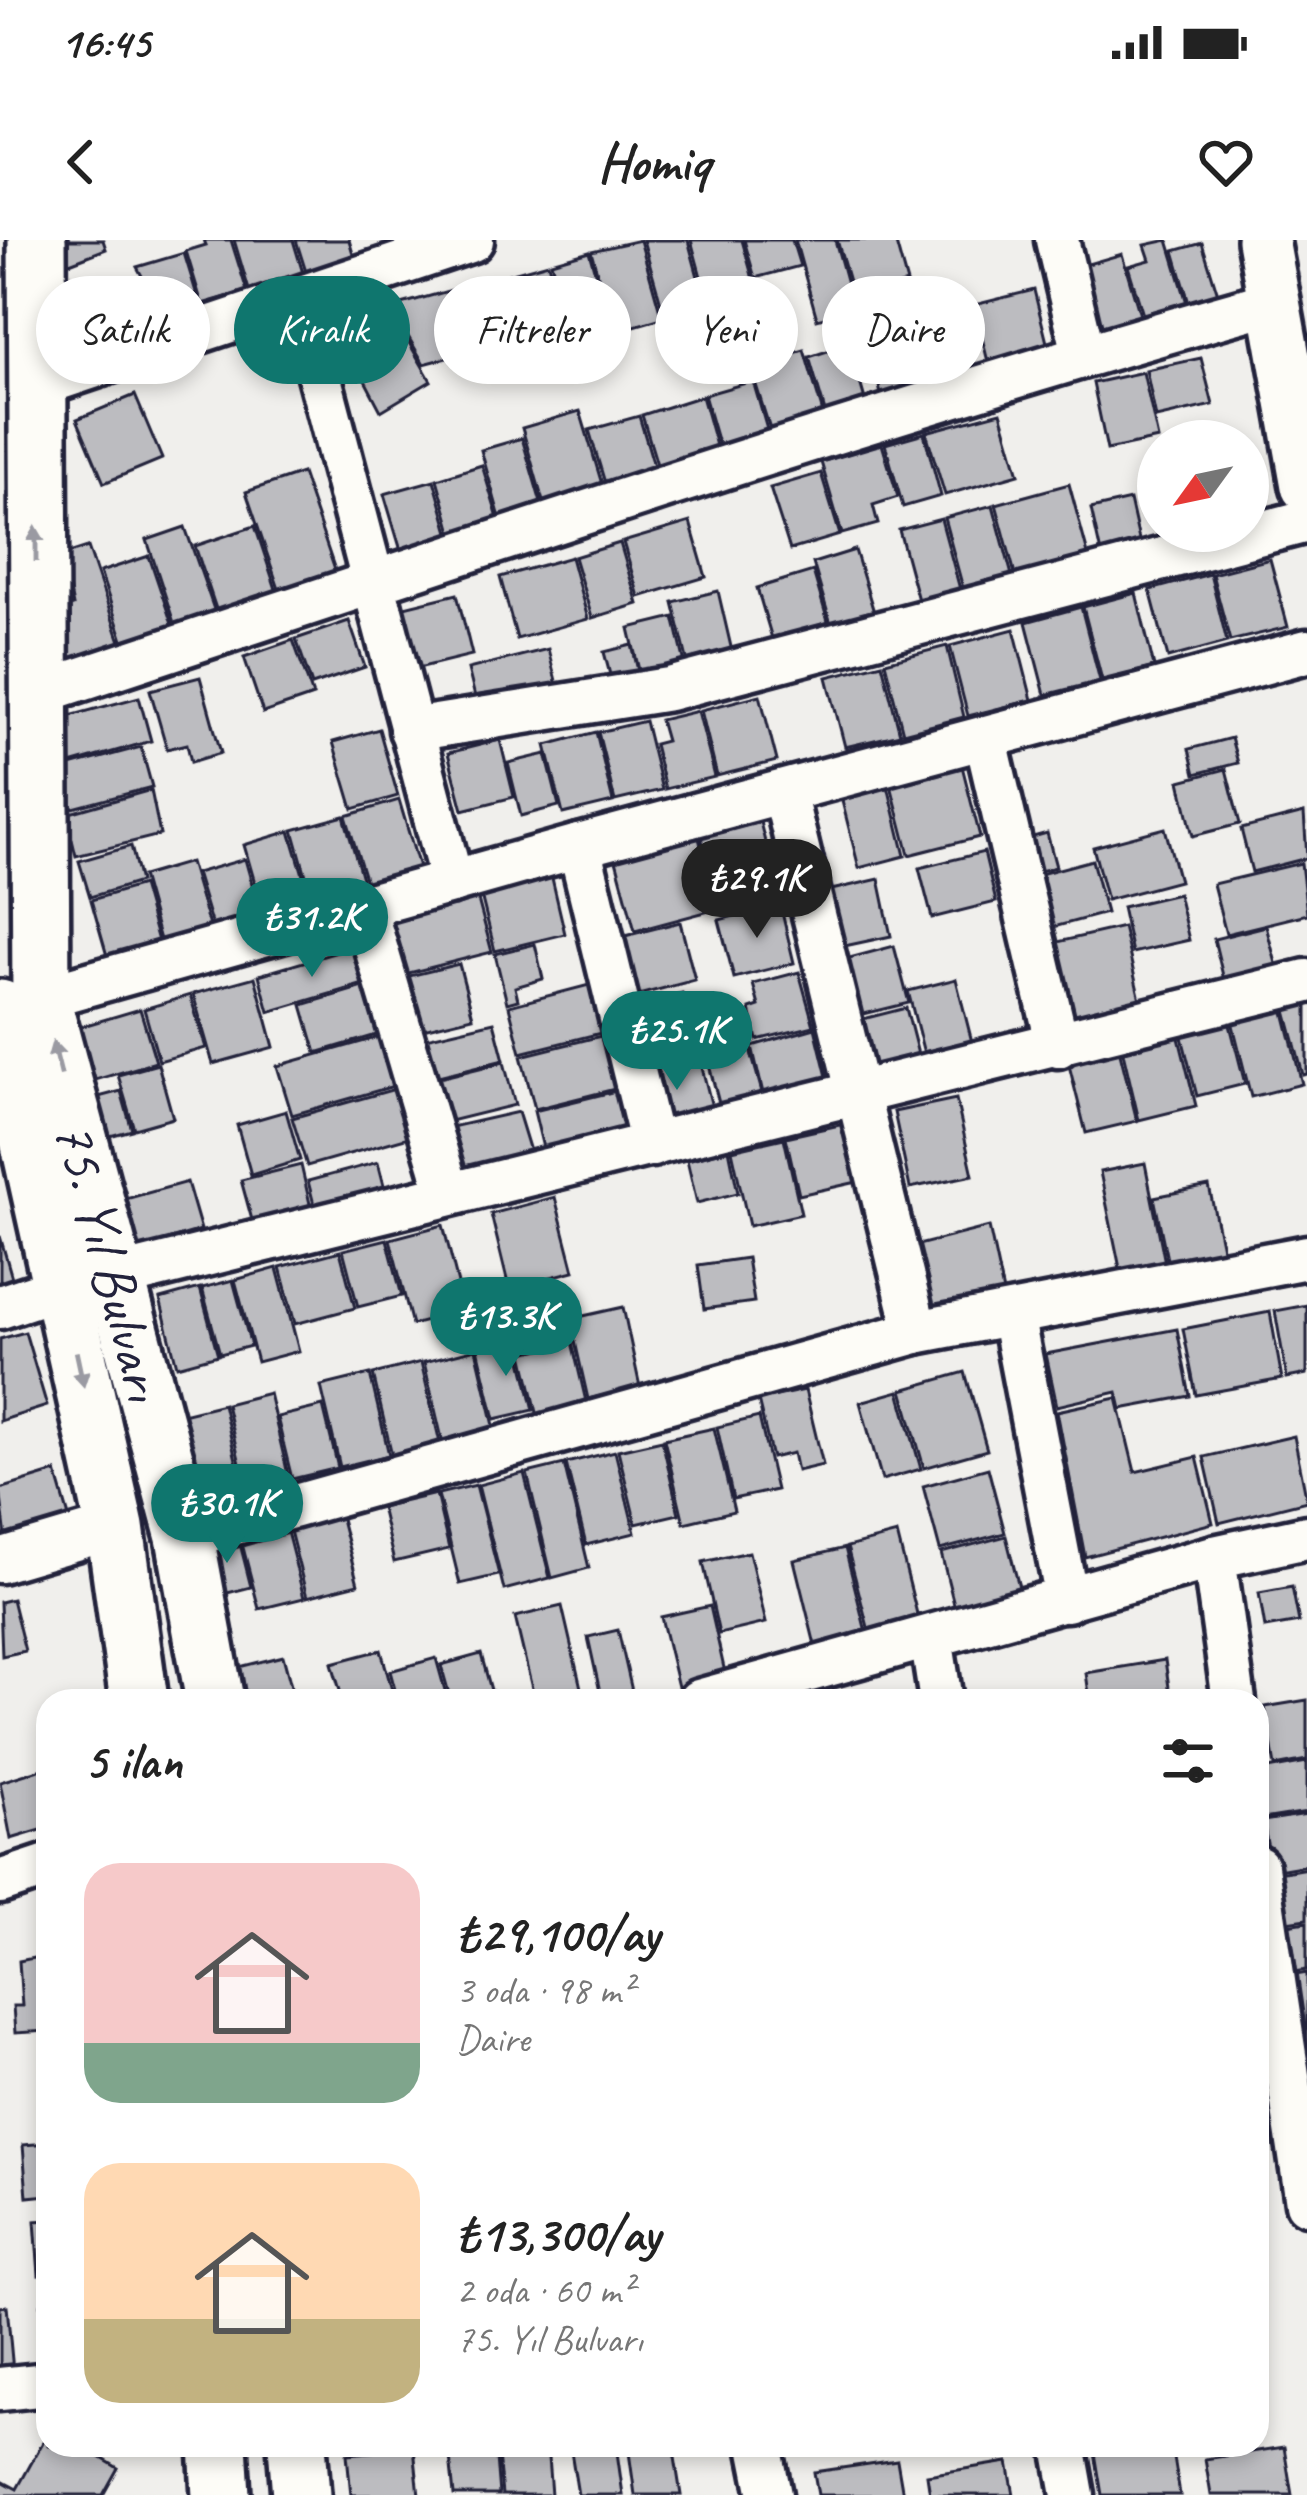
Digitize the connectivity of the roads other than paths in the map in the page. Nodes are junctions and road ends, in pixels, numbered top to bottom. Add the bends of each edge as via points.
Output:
1 (37, 240) edge
2 (472, 240) edge
3 (1057, 240) edge
4 (1264, 240) edge
5 (366, 276) edge
6 (1272, 302) junction
7 (234, 321) edge
8 (1084, 354) junction
9 (322, 384) edge
10 (36, 386) junction
11 (1307, 486) edge
12 (1307, 520) edge
13 (377, 582) junction
14 (1307, 651) edge
15 (36, 694) junction
16 (411, 730) junction
17 (986, 740) junction
18 (784, 792) junction
19 (0, 822) edge
20 (579, 846) junction
21 (452, 882) junction
22 (364, 907) junction
23 (1307, 980) edge
24 (10, 1006) edge
25 (1058, 1046) junction
26 (859, 1096) junction
27 (652, 1144) junction
28 (448, 1192) junction
29 (1307, 1257) edge
30 (88, 1282) junction
31 (0, 1307) edge
32 (1012, 1314) junction
33 (916, 1332) junction
34 (115, 1528) junction
35 (184, 1537) junction
36 (1307, 1537) edge
37 (1214, 1557) junction
38 (0, 1561) edge
39 (1067, 1600) junction
40 (931, 1637) junction
41 (137, 1689) edge
42 (213, 1689) edge
43 (743, 1689) edge
44 (939, 1689) edge
45 (1232, 1689) edge
46 (36, 1870) edge
47 (0, 1882) edge
48 (1269, 1962) edge
49 (1283, 2072) edge
50 (1307, 2203) edge
51 (36, 2385) edge
52 (0, 2389) edge
53 (219, 2457) edge
54 (298, 2457) edge
55 (762, 2457) edge
56 (1066, 2457) edge
57 (221, 2495) edge
58 (301, 2495) edge
59 (770, 2495) edge
60 (1073, 2495) edge

1 - 10 main road, 75. Yıl Bulvarı
2 - 5 street
3 - 8 street
4 - 6 street
6 - 8 street
6 - 11 street
7 - 10 street
8 - 13 street
9 - 13 street
15 -> 10 main road, 75. Yıl Bulvarı
12 - 16 street via 669,689
13 - 15 street
13 - 16 street
14 - 17 street
15 - 24 main road, 75. Yıl Bulvarı
16 - 21 street
17 - 18 street
17 - 25 street
18 - 20 street
18 - 26 street
19 - 24 main road, 75. Yıl Bulvarı
20 - 21 street
20 - 27 street
21 - 22 street
22 - 24 street
22 - 28 street
23 - 25 street
24 - 30 main road, 75. Yıl Bulvarı
25 - 26 street
26 - 27 street
26 - 33 street
27 - 28 street
28 - 30 street
29 - 32 street
30 - 31 street
30 -> 34 main road, 75. Yıl Bulvarı
30 - 35 main road, 75. Yıl Bulvarı
32 - 33 street
32 - 39 street
33 - 35 street
34 - 38 street
34 - 41 main road, 75. Yıl Bulvarı
35 - 42 main road, 75. Yıl Bulvarı
36 - 37 street
37 - 39 street
37 - 45 street
39 - 40 street
40 - 43 street
40 - 44 street
46 - 47 street
48 - 49 street
49 - 50 street
51 - 52 street
53 - 57 main road
54 - 58 main road
55 - 59 street
56 - 60 street

